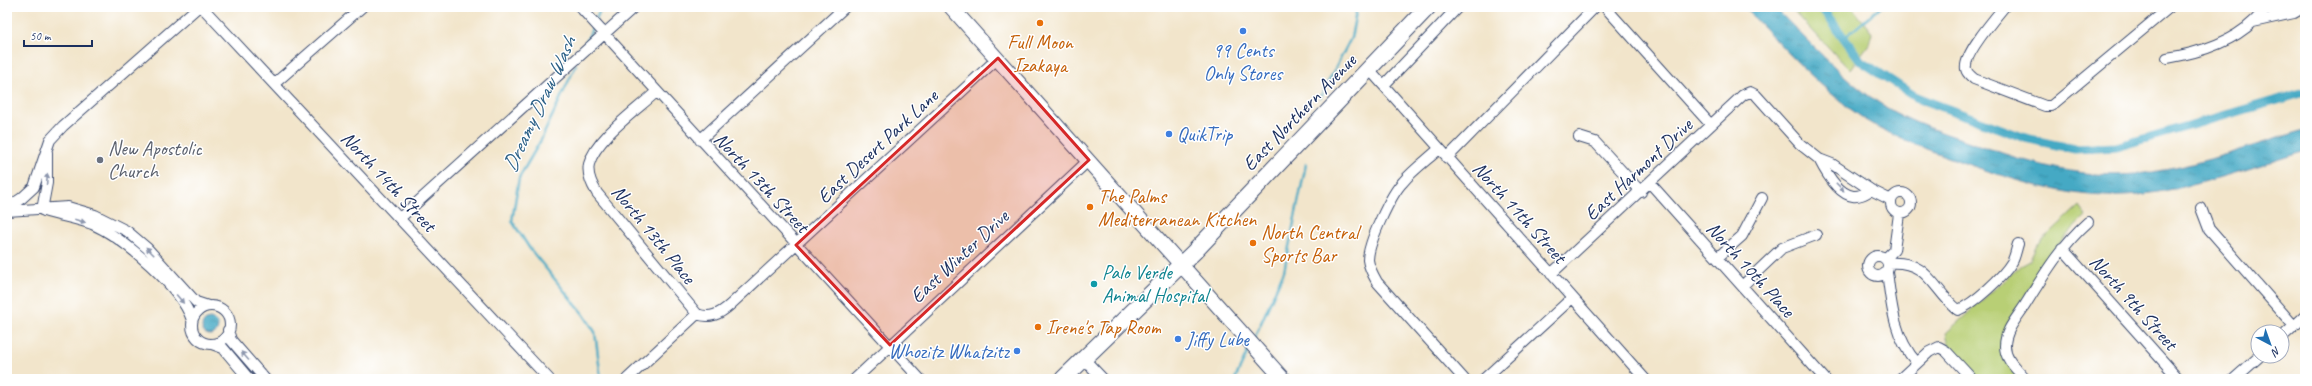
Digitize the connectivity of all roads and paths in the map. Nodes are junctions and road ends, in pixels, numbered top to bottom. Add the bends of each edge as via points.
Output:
1 (198, 7) edge
2 (202, 7) edge
3 (362, 7) edge
4 (580, 7) edge
5 (634, 7) edge
6 (845, 7) edge
7 (951, 7) edge
8 (1428, 7) edge
9 (1458, 7) edge
10 (1595, 7) edge
11 (1605, 7) edge
12 (2004, 7) edge
13 (2170, 7) edge
14 (2266, 7) edge
15 (2304, 7) edge
16 (2254, 22) junction
17 (604, 34) junction
18 (998, 58) junction
19 (2167, 58) dead end
20 (1369, 70) junction
21 (274, 84) junction
22 (1384, 85) junction
23 (656, 92) junction
24 (1711, 125) junction
25 (1579, 137) dead end
26 (700, 140) junction
27 (46, 148) junction
28 (1439, 149) junction
29 (1447, 158) junction
30 (1819, 159) junction
31 (1089, 160) junction
32 (1650, 183) junction
33 (1871, 190) junction
34 (1640, 192) junction
35 (1762, 198) dead end
36 (1891, 200) junction
37 (7, 208) edge
38 (2201, 208) dead end
39 (42, 210) junction
40 (7, 212) edge
41 (1899, 214) junction
42 (400, 218) junction
43 (2088, 222) dead end
44 (1816, 236) dead end
45 (2018, 244) dead end
46 (796, 245) junction
47 (2062, 248) junction
48 (1717, 258) junction
49 (1182, 264) junction
50 (1887, 264) junction
51 (1551, 274) junction
52 (1742, 286) junction
53 (1572, 298) junction
54 (208, 306) junction
55 (701, 316) junction
56 (2305, 316) edge
57 (192, 320) junction
58 (2294, 326) junction
59 (228, 330) junction
60 (2290, 330) edge
61 (212, 344) junction
62 (890, 346) junction
63 (1084, 359) junction
64 (1918, 363) junction
65 (2251, 364) edge
66 (250, 379) edge
67 (265, 379) edge
68 (549, 379) edge
69 (627, 379) edge
70 (855, 379) edge
71 (920, 379) edge
72 (1063, 379) edge
73 (1102, 379) edge
74 (1283, 379) edge
75 (1464, 379) edge
76 (1484, 379) edge
77 (1645, 379) edge
78 (1825, 379) edge
79 (1900, 379) edge
80 (1972, 379) edge
81 (2025, 379) edge
82 (2178, 379) edge
83 (2234, 379) edge

1 - 27 street via 63,126
2 - 21 street, North 14th Street
3 - 21 street
4 - 17 street, North 13th Street
5 - 17 street
6 - 26 street
7 - 18 street
8 - 20 main road, East Northern Avenue
9 - 22 street
10 - 29 street
11 - 24 street
12 - 13 street via 1980,39 1969,57 1966,69 1974,79 2037,105 2051,106
14 - 16 street
15 - 16 street via 2294,13
16 - 19 street via 2220,44 2184,56
17 - 23 street, North 13th Street
17 - 42 street
18 - 31 street
18 - 46 street, East Desert Park Lane
20 - 22 street, North 11th Street
20 - 49 main road, East Northern Avenue
21 - 42 street, North 14th Street
22 - 28 street, North 11th Street
23 - 26 street, North 13th Street
23 - 55 street, North 13th Place via 598,146 589,164 590,176 597,193
24 - 30 street, East Harmont Drive via 1743,95 1750,92 1756,95 1800,144
24 - 32 street, East Harmont Drive
25 - 34 street via 1595,142
26 - 46 street, North 13th Street
27 - 37 street via 34,187
39 -> 27 street via 47,183
28 - 29 street, North 11th Street
28 - 75 street via 1402,182 1394,194 1371,243 1368,259 1377,282
29 - 51 street, North 11th Street
30 - 33 street via 1832,164
30 -> 33 street via 1824,170 1846,193 1858,196
31 - 49 street
31 - 62 street, East Winter Drive
32 - 34 street, East Harmont Drive
32 - 48 street, North 10th Place
33 - 36 street
34 - 51 street, East Harmont Drive
35 - 48 street via 1742,236
36 - 41 street via 1892,209
36 - 41 street via 1901,193 1911,200 1908,211
38 - 58 street via 2209,229
39 - 40 street
54 -> 39 street via 196,302 147,248 127,231 95,215 68,207
39 -> 57 street via 92,224 121,240 164,279 189,309
41 - 50 street via 1894,250
42 - 68 street, North 14th Street
43 - 47 street
44 - 52 street via 1782,248
45 - 50 street via 2013,261 2005,272 1966,307 1958,310 1918,267 1905,263
46 - 55 street, East Desert Park Lane via 723,312
46 - 62 street, North 13th Street
47 - 81 street via 2042,275 2007,335 2005,347 2009,360
47 - 82 street, North 9th Street
48 - 52 street, North 10th Place
49 - 63 main road, East Northern Avenue
49 - 74 street
50 - 64 street via 1899,334 1908,353
51 - 53 street, North 11th Street
52 - 78 street, North 10th Place
53 - 76 street
53 - 77 street, North 11th Street
54 - 57 street via 198,311
54 - 59 street via 218,308 226,315
55 - 69 street, East Desert Park Lane
56 - 58 street
57 - 61 street via 192,328 197,338
58 - 60 street
59 - 61 street via 222,340
67 -> 59 street via 231,340
61 - 66 street via 223,348
62 - 70 street, East Winter Drive
62 - 71 street, North 13th Street
63 - 72 main road, East Northern Avenue
63 - 73 street
64 - 79 street
64 - 80 street via 1929,352 1938,348 1946,351
65 - 83 street

